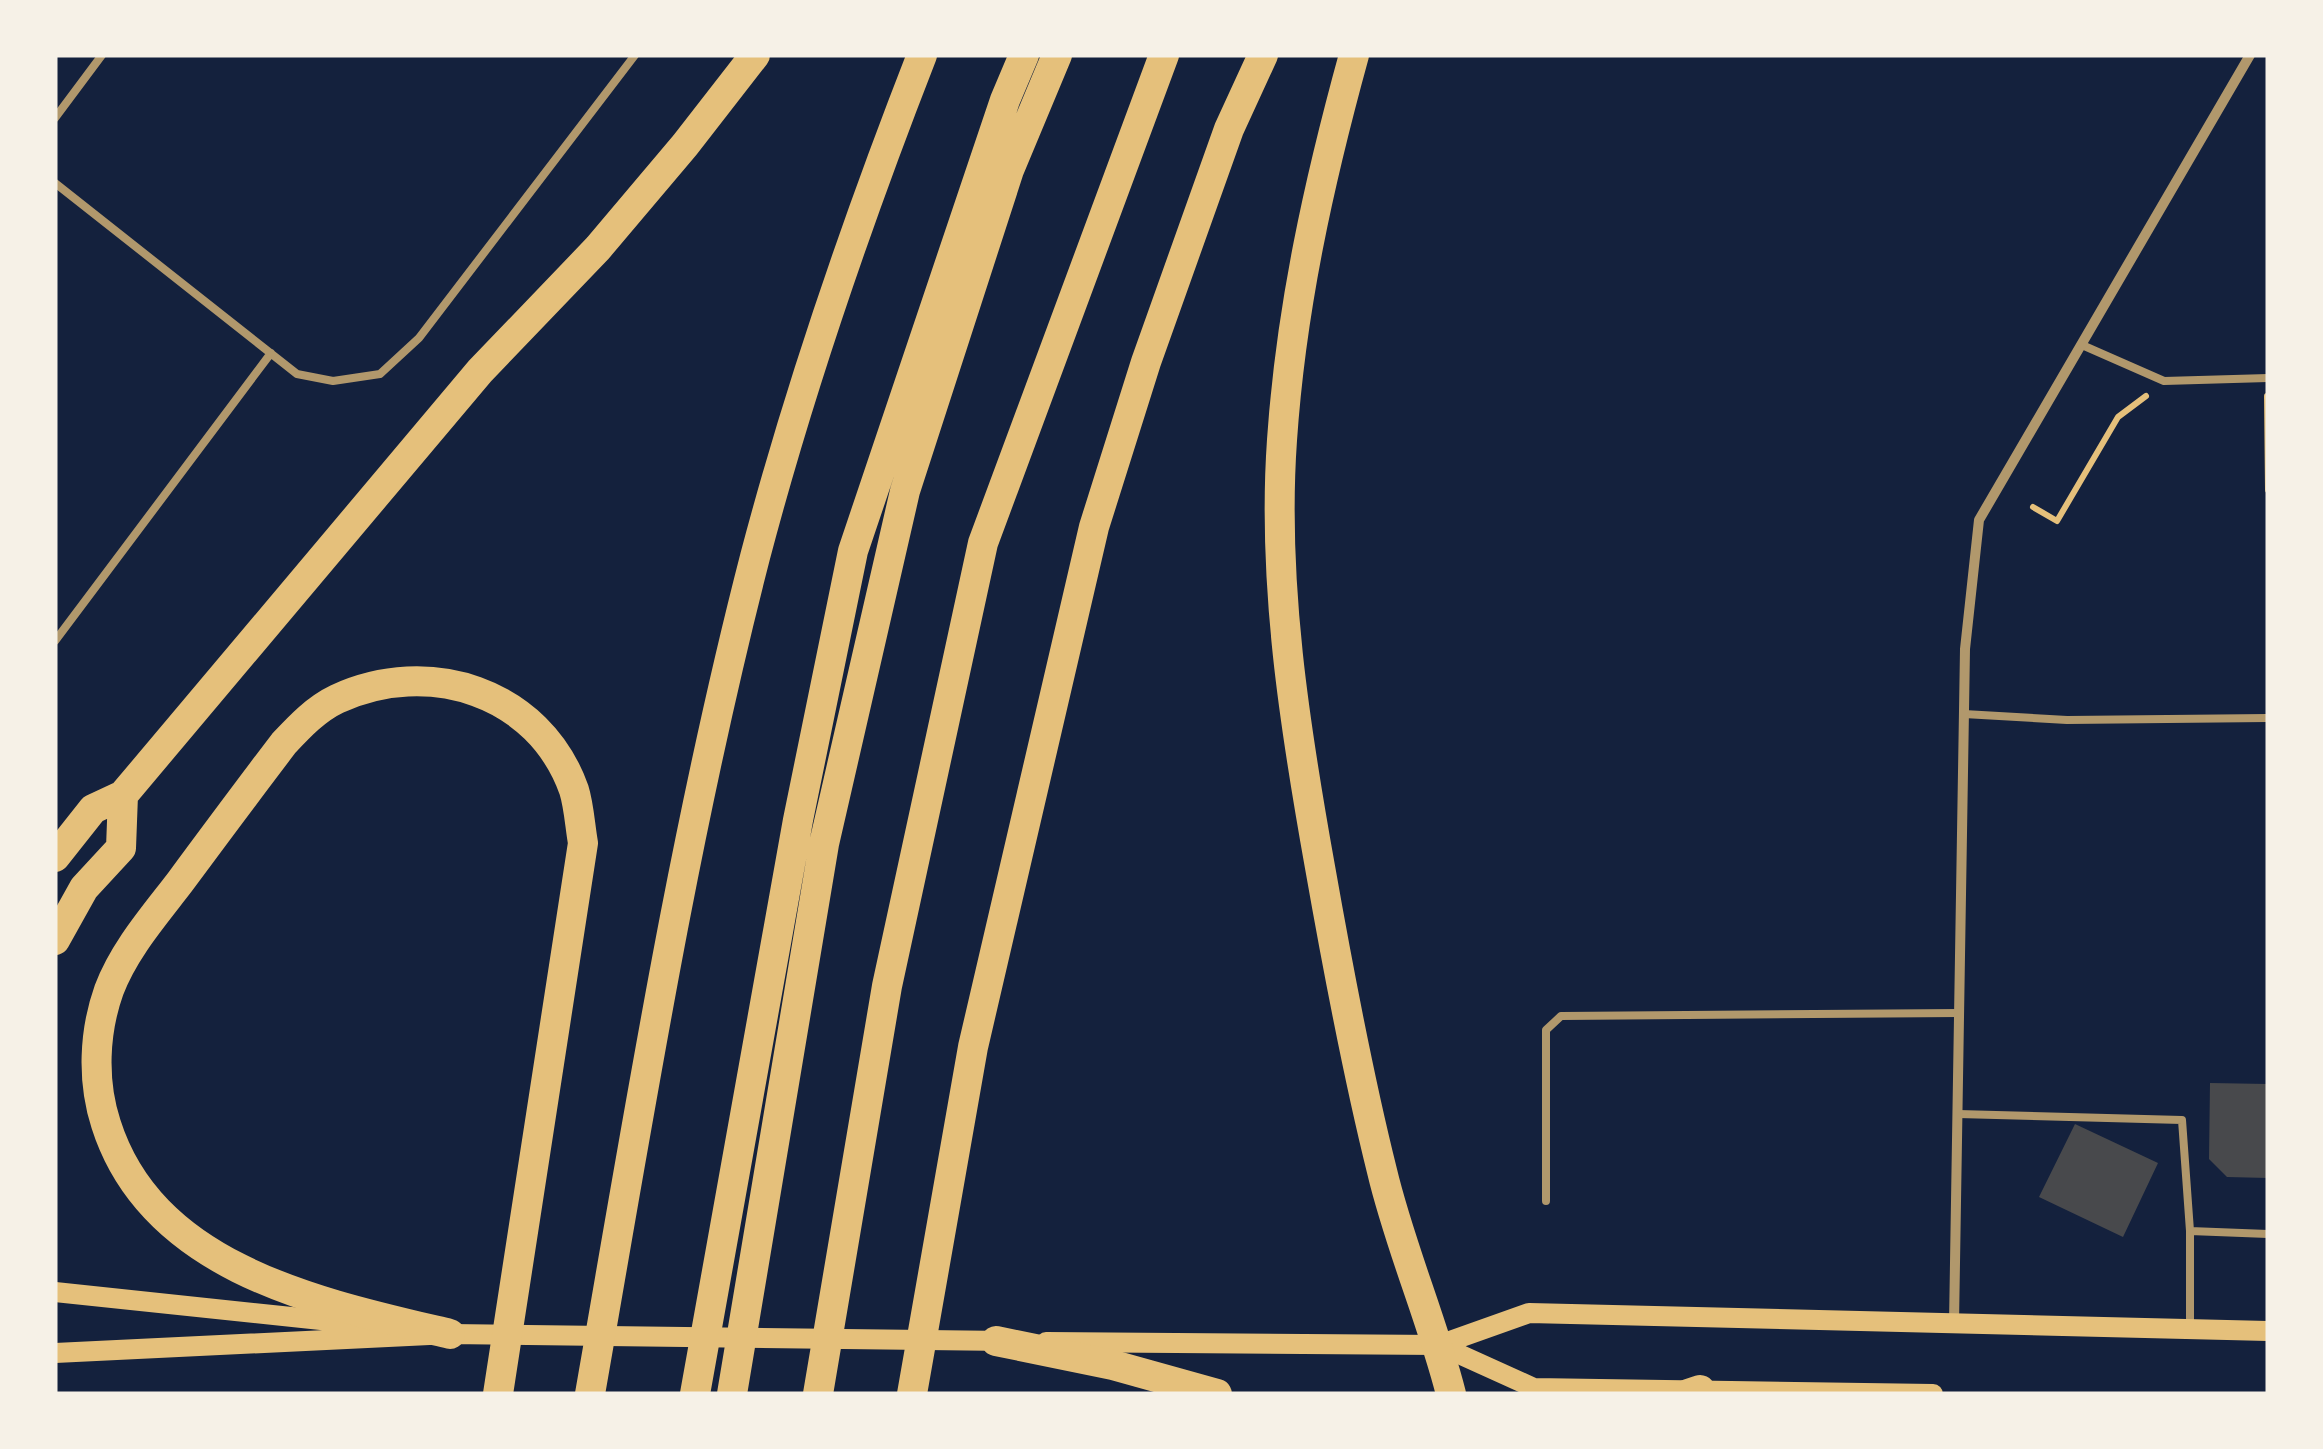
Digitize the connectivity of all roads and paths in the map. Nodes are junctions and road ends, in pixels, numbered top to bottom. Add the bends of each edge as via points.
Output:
1 (102, 55) edge
2 (636, 55) edge
3 (755, 55) edge
4 (922, 55) edge
5 (1024, 55) edge
6 (1057, 55) edge
7 (1164, 55) edge
8 (1263, 55) edge
9 (1354, 55) edge
10 (2250, 55) edge
11 (55, 118) edge
12 (55, 183) edge
13 (2082, 344) junction
14 (272, 353) junction
15 (2268, 378) edge
16 (2266, 394) edge
17 (2147, 396) dead end
18 (2268, 452) edge
19 (2268, 490) edge
20 (2033, 507) dead end
21 (55, 641) edge
22 (1964, 714) junction
23 (2268, 718) edge
24 (122, 795) junction
25 (55, 857) edge
26 (55, 940) edge
27 (1960, 1013) junction
28 (1958, 1114) junction
29 (1546, 1201) dead end
30 (2190, 1230) junction
31 (2268, 1234) edge
32 (55, 1292) edge
33 (1954, 1324) junction
34 (2190, 1329) junction
35 (2268, 1332) edge
36 (450, 1334) junction
37 (996, 1341) junction
38 (1438, 1345) junction
39 (55, 1353) edge
40 (1694, 1392) edge
41 (498, 1394) edge
42 (590, 1394) edge
43 (695, 1394) edge
44 (732, 1394) edge
45 (818, 1394) edge
46 (912, 1394) edge
47 (1217, 1394) edge
48 (1451, 1394) edge
49 (1933, 1394) edge

1 - 11 lane
2 - 14 lane via 419,338 380,374 333,381 297,374
3 - 24 highway via 598,248 480,371
4 - 42 highway via 807,376 751,574 676,916
5 - 43 highway via 854,552 798,820
6 - 44 highway via 1009,170 905,490 824,844
7 - 45 highway via 983,544 886,986
8 - 46 highway via 1228,129 1094,527 973,1047
9 - 38 highway via 1296,301 1282,441 1284,611 1302,768 1382,1173
10 - 13 street
12 - 14 lane
13 - 15 lane via 2164,381
13 - 22 street via 1979,520 1964,649
14 - 21 lane
16 - 18 path
17 - 20 path via 2118,417 2058,521
18 - 19 path
22 - 23 lane
22 - 27 street
24 - 25 highway via 93,809
24 - 26 highway via 121,848 84,888
27 - 28 street
27 - 29 lane via 1560,1016 1546,1030
28 - 30 lane via 2182,1120
28 - 33 street
30 - 31 lane
30 - 34 lane
32 - 36 main road
33 - 34 main road
33 - 38 main road via 1529,1313
34 - 35 main road
36 - 37 main road
36 - 39 main road
36 - 41 highway via 288,1289 200,1247 162,1218 134,1184 113,1147 96,1069 110,990 130,948 284,743 334,700 380,683 413,680 478,691 541,735 574,791 583,843
37 - 38 main road
37 - 47 highway
38 - 40 main road via 1534,1388
38 - 48 highway
40 - 49 main road

